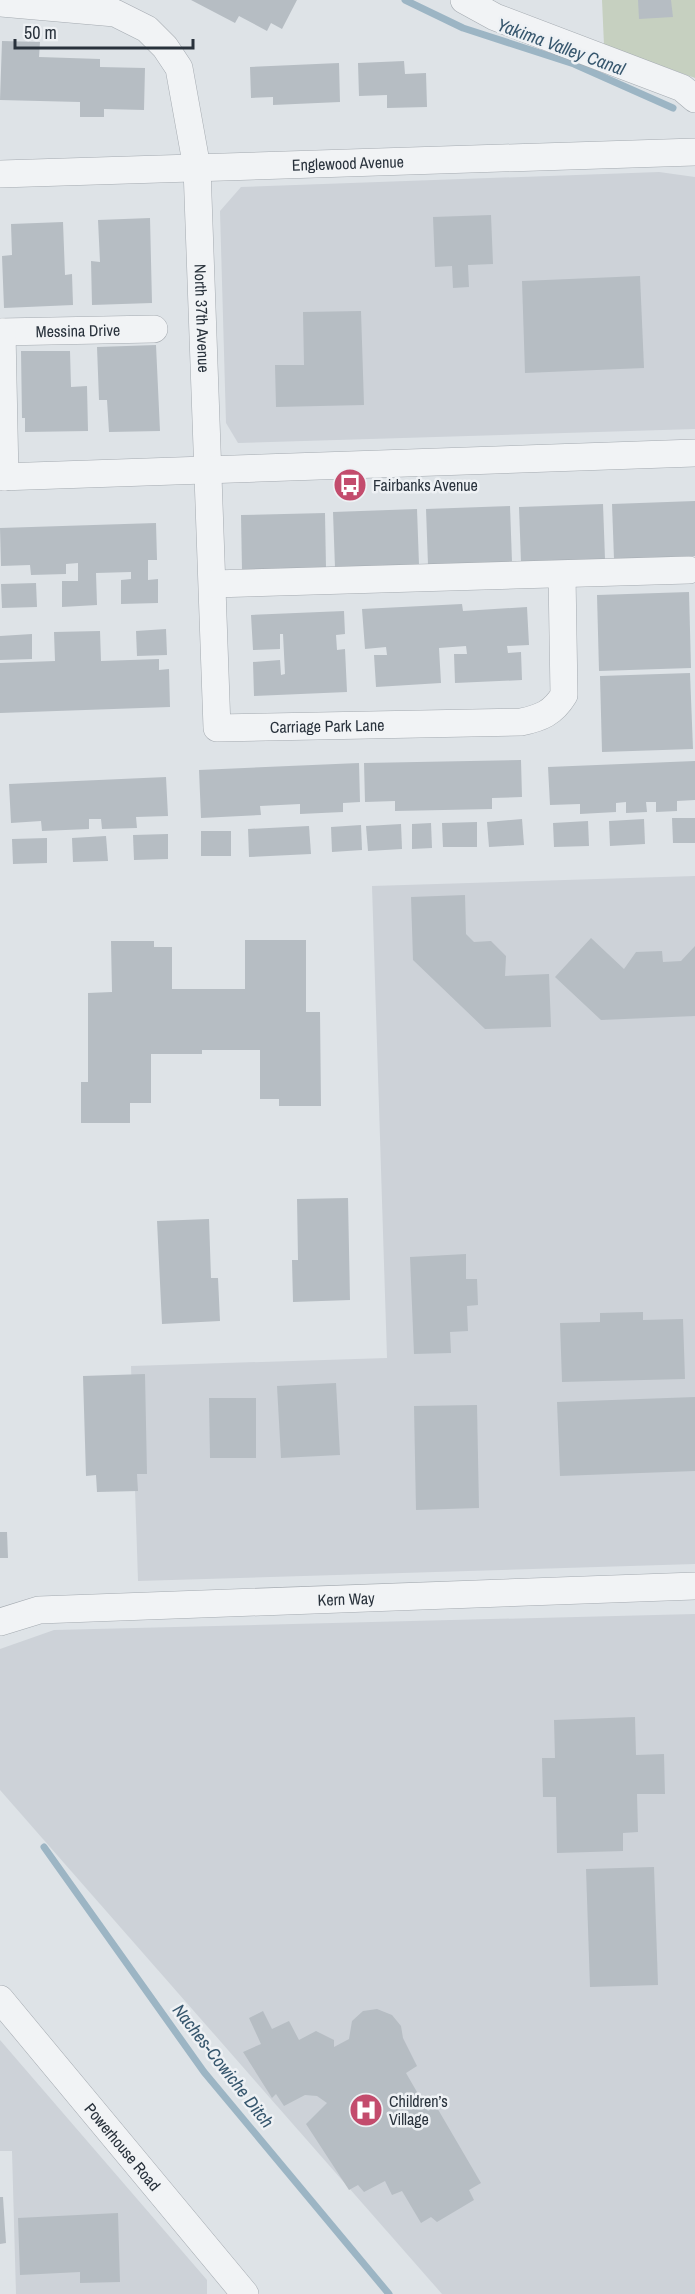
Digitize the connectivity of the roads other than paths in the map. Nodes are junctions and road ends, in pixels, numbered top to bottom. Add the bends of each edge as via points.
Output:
1 (464, 0) edge
2 (0, 3) edge
3 (695, 99) edge
4 (695, 152) edge
5 (197, 168) junction
6 (0, 174) edge
7 (154, 328) dead end
8 (1, 332) edge
9 (695, 453) edge
10 (209, 470) junction
11 (2, 477) edge
12 (689, 570) dead end
13 (562, 575) junction
14 (213, 584) junction
15 (695, 1586) edge
16 (0, 1622) edge
17 (0, 1999) edge
18 (245, 2294) edge

1 - 3 street via 495,17 682,88
2 - 5 street, North 37th Avenue via 115,13 147,29 179,68
4 - 5 street, Englewood Avenue
5 - 6 street, Englewood Avenue
5 - 10 street, North 37th Avenue
7 - 8 street, Messina Drive
8 - 11 street, Messina Drive
9 - 10 street
10 - 11 street
10 - 14 street, Carriage Park Lane
12 - 13 street
13 - 14 street
13 - 14 street, Carriage Park Lane via 564,695 554,709 539,718 520,722 217,728
15 - 16 street, Kern Way via 39,1610
17 - 18 street, Powerhouse Road

